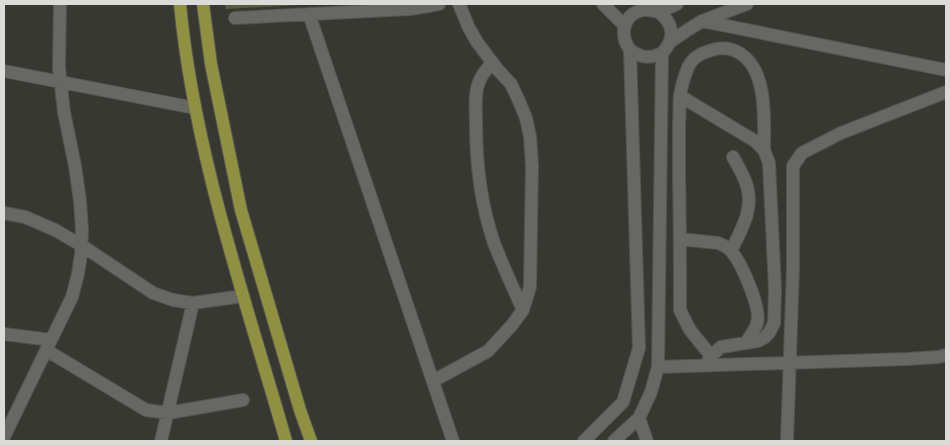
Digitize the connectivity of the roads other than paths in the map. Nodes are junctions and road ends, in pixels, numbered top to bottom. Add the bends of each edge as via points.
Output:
1 (60, 4) edge
2 (180, 4) edge
3 (203, 4) edge
4 (439, 4) edge
5 (459, 4) edge
6 (603, 4) edge
7 (677, 4) edge
8 (747, 4) edge
9 (657, 11) junction
10 (309, 14) junction
11 (235, 18) dead end
12 (702, 21) junction
13 (625, 26) junction
14 (670, 42) junction
15 (630, 50) junction
16 (662, 53) junction
17 (492, 63) junction
18 (946, 70) edge
19 (4, 71) edge
20 (61, 82) junction
21 (946, 92) edge
22 (680, 96) junction
23 (195, 108) junction
24 (764, 150) junction
25 (733, 157) dead end
26 (4, 213) edge
27 (680, 239) junction
28 (81, 245) junction
29 (731, 251) junction
30 (243, 296) junction
31 (193, 303) junction
32 (523, 310) junction
33 (4, 334) edge
34 (746, 343) junction
35 (48, 345) junction
36 (946, 355) edge
37 (709, 361) junction
38 (790, 363) junction
39 (658, 367) junction
40 (433, 381) junction
41 (242, 400) dead end
42 (168, 413) junction
43 (639, 418) junction
44 (4, 438) edge
45 (162, 441) edge
46 (286, 441) edge
47 (311, 441) edge
48 (453, 441) edge
49 (584, 441) edge
50 (614, 441) edge
51 (647, 441) edge
52 (787, 441) edge

1 - 20 street
2 - 23 main road
3 - 47 main road via 211,64 241,210
4 - 10 street via 409,9
5 - 17 street via 473,35
6 - 13 street
7 - 9 street
8 - 12 street
9 - 13 street via 650,9 634,13
9 - 14 street via 664,15 671,28
10 - 11 street
10 - 40 street
12 - 14 street
12 - 18 street
13 - 15 street via 624,39
14 - 16 street
15 - 16 street via 649,58
15 - 49 street via 638,348 623,402
16 - 39 street
17 - 32 street via 511,84 530,136 530,287
17 - 32 street via 479,82 476,96 477,164 494,242
19 - 20 street
20 - 23 street
20 - 28 street via 80,201
21 - 38 street via 841,133 802,153 792,166
22 - 24 street via 755,141
22 - 24 street via 689,65 696,56 723,48 739,52 750,62 759,78 764,112
22 - 27 street
23 - 30 main road
24 - 34 street via 769,163 775,318 764,338
25 - 29 street via 747,186 750,204
26 - 28 street via 25,217
27 - 29 street via 718,243
27 - 37 street via 680,310
28 - 31 street via 153,294
28 - 35 street via 72,297
29 - 34 street via 746,277 756,305 758,322
30 - 31 street
30 - 46 main road
31 - 42 street
32 - 40 street via 488,351
33 - 35 street
34 - 37 street via 721,347
35 - 42 street via 146,410
35 - 44 street
36 - 38 street
37 - 38 street
37 - 39 street
38 - 52 street
39 - 43 street
40 - 48 street
41 - 42 street
42 - 45 street
43 - 50 street
43 - 51 street

